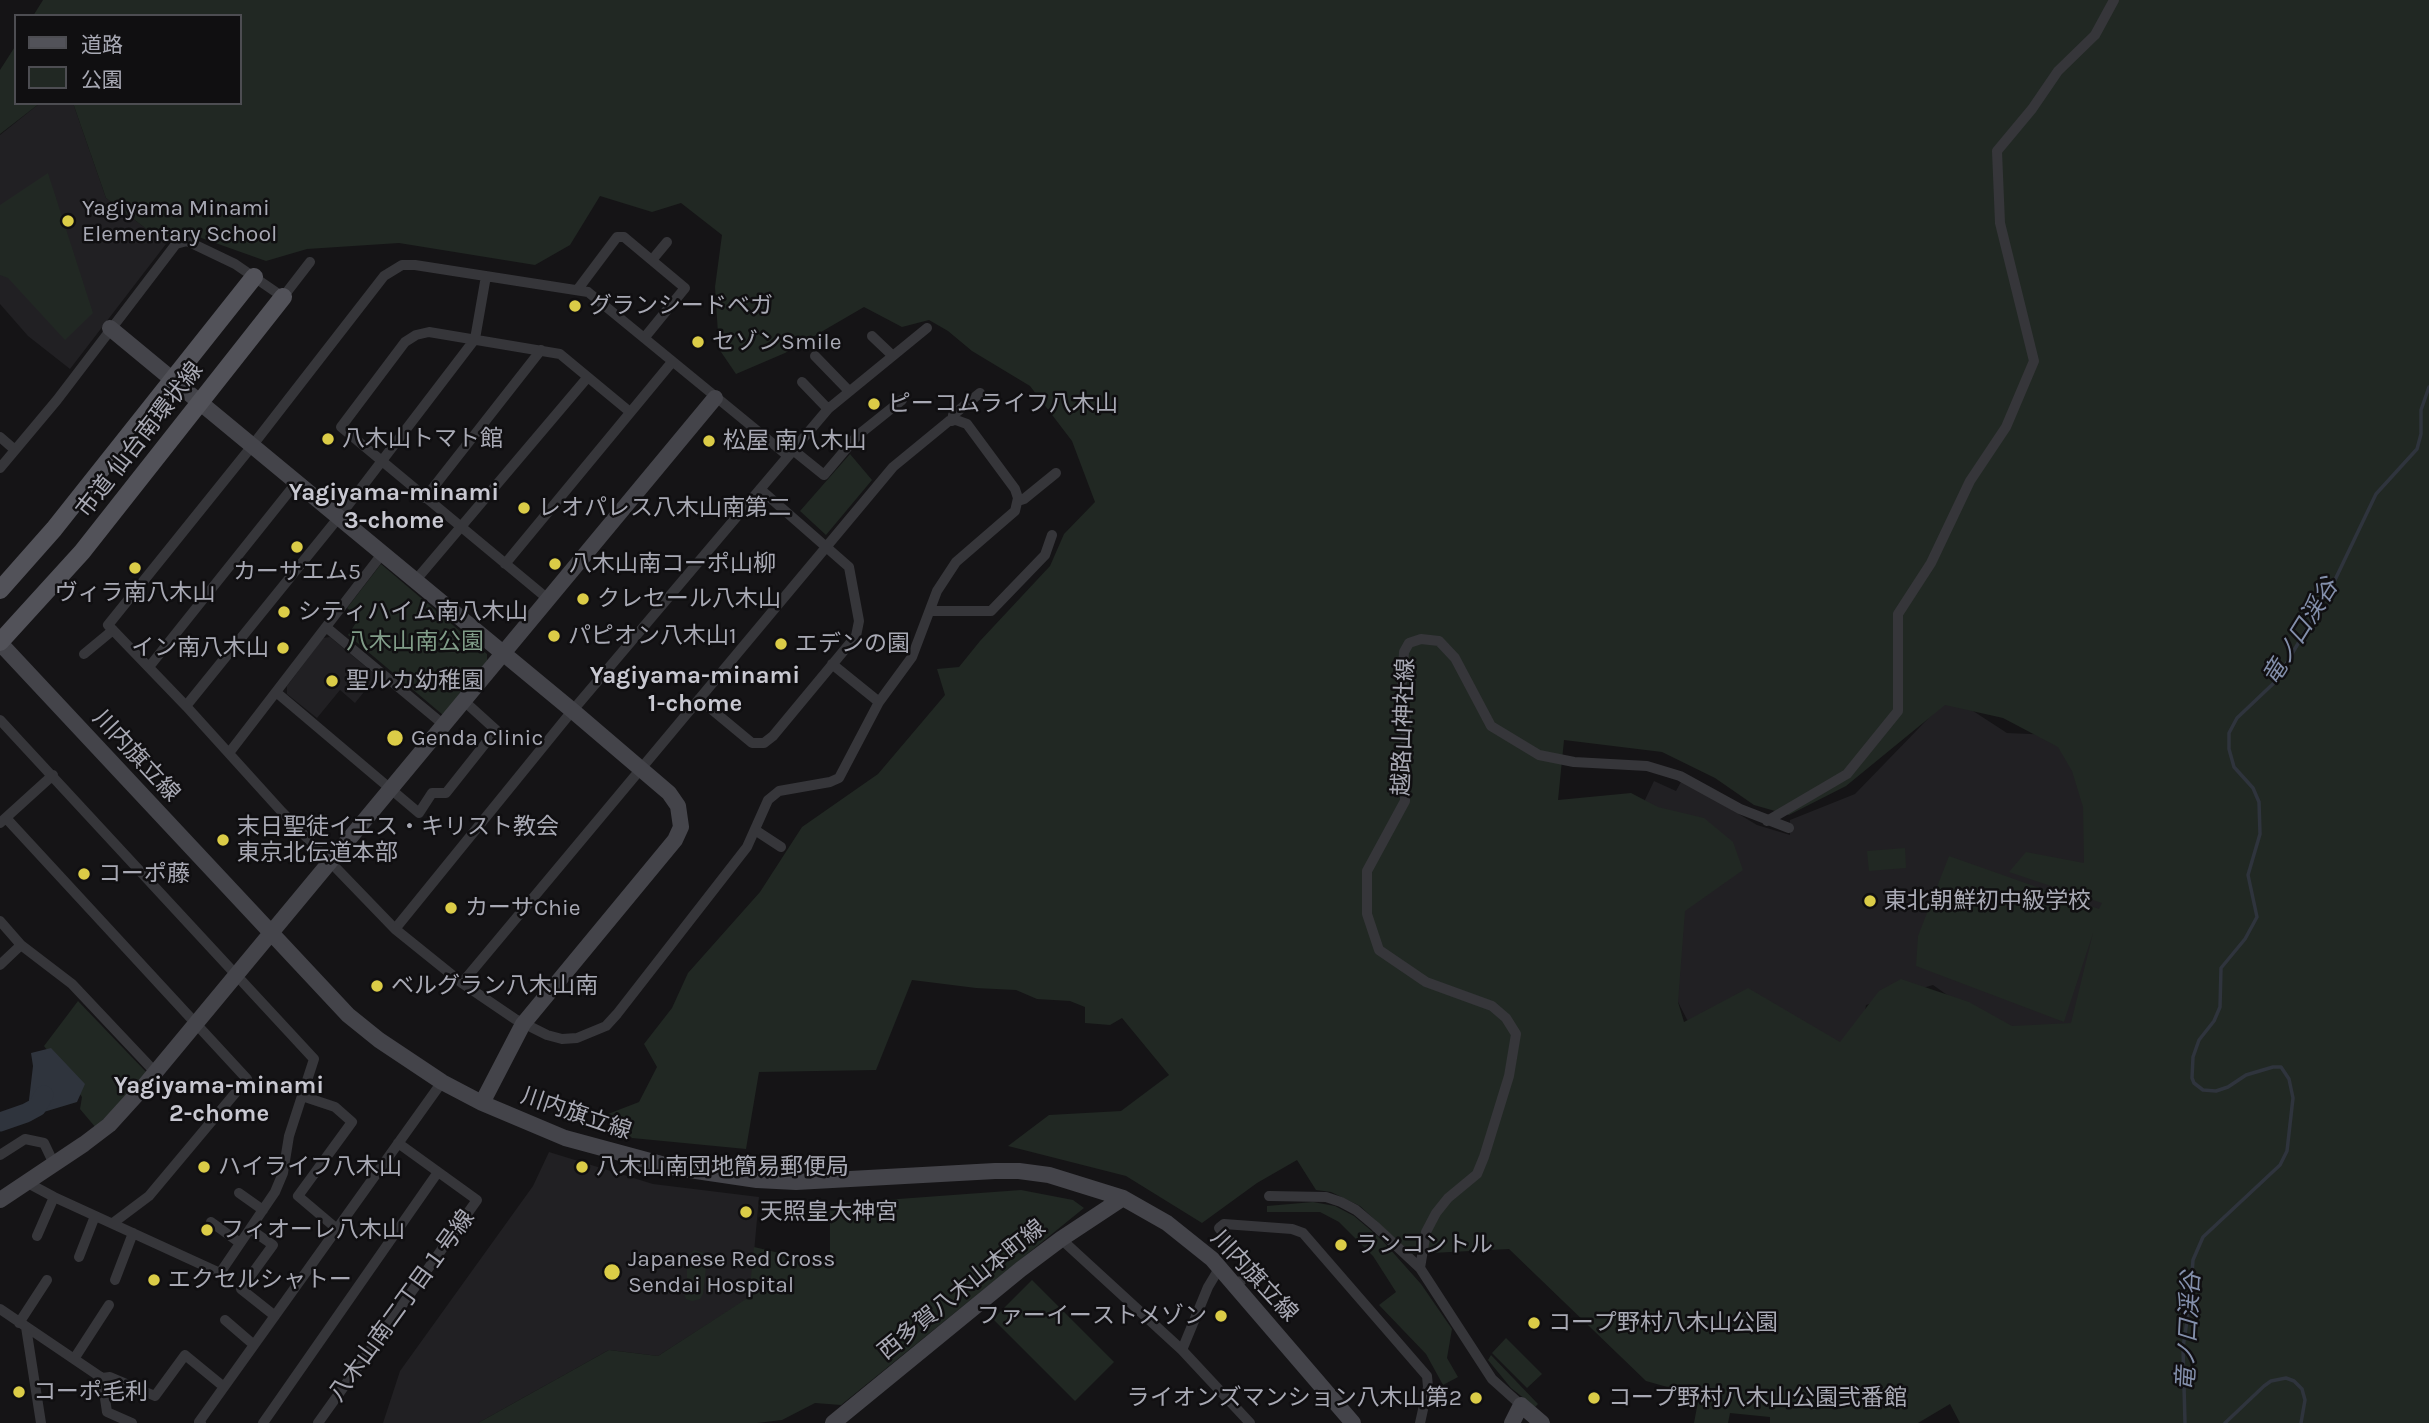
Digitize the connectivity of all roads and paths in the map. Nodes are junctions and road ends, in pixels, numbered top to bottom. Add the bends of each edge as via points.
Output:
1 (2114, 0) edge
2 (667, 242) dead end
3 (652, 260) junction
4 (310, 262) dead end
5 (486, 276) junction
6 (254, 277) junction
7 (578, 289) junction
8 (283, 297) junction
9 (110, 328) junction
10 (927, 328) dead end
11 (645, 337) junction
12 (872, 337) dead end
13 (475, 339) junction
14 (541, 350) junction
15 (892, 355) junction
16 (815, 356) dead end
17 (672, 362) junction
18 (587, 377) junction
19 (172, 379) junction
20 (802, 382) dead end
21 (848, 390) junction
22 (980, 393) dead end
23 (715, 398) junction
24 (902, 400) dead end
25 (201, 403) junction
26 (828, 409) junction
27 (630, 412) junction
28 (951, 421) junction
29 (0, 437) edge
30 (252, 446) junction
31 (15, 450) junction
32 (790, 453) junction
33 (382, 462) junction
34 (0, 468) edge
35 (1056, 473) dead end
36 (296, 483) junction
37 (760, 489) junction
38 (425, 498) junction
39 (1017, 501) junction
40 (339, 517) junction
41 (460, 528) junction
42 (1052, 535) dead end
43 (825, 546) junction
44 (382, 554) junction
45 (505, 564) junction
46 (415, 581) junction
47 (0, 590) edge
48 (548, 599) junction
49 (930, 611) junction
50 (326, 627) junction
51 (113, 630) junction
52 (0, 643) edge
53 (503, 653) junction
54 (84, 654) dead end
55 (832, 664) junction
56 (149, 667) junction
57 (276, 692) junction
58 (699, 699) junction
59 (464, 701) junction
60 (879, 702) junction
61 (186, 706) junction
62 (573, 711) junction
63 (0, 720) edge
64 (444, 725) junction
65 (229, 753) junction
66 (640, 768) junction
67 (53, 775) junction
68 (391, 788) junction
69 (3, 821) edge
70 (1768, 821) junction
71 (1789, 828) dead end
72 (755, 830) junction
73 (781, 847) dead end
74 (330, 862) junction
75 (0, 921) edge
76 (395, 929) junction
77 (270, 932) junction
78 (21, 945) junction
79 (0, 965) edge
80 (237, 974) junction
81 (462, 983) junction
82 (197, 1022) junction
83 (523, 1024) junction
84 (156, 1073) junction
85 (442, 1082) junction
86 (302, 1096) junction
87 (482, 1103) junction
88 (398, 1143) junction
89 (0, 1155) edge
90 (54, 1164) junction
91 (438, 1172) junction
92 (26, 1182) junction
93 (239, 1193) dead end
94 (1269, 1196) dead end
95 (54, 1197) junction
96 (1123, 1198) junction
97 (0, 1200) edge
98 (263, 1210) junction
99 (95, 1216) junction
100 (211, 1222) dead end
101 (113, 1223) junction
102 (250, 1229) junction
103 (337, 1229) junction
104 (133, 1233) junction
105 (37, 1236) dead end
106 (1061, 1239) junction
107 (240, 1243) junction
108 (79, 1257) dead end
109 (1220, 1268) junction
110 (1420, 1268) junction
111 (47, 1280) dead end
112 (114, 1280) dead end
113 (1237, 1285) junction
114 (109, 1305) dead end
115 (0, 1309) edge
116 (275, 1315) junction
117 (225, 1320) dead end
118 (22, 1325) junction
119 (254, 1345) junction
120 (1182, 1350) junction
121 (75, 1359) junction
122 (103, 1378) junction
123 (225, 1387) junction
124 (1521, 1405) junction
125 (108, 1417) edge
126 (838, 1421) edge
127 (41, 1423) edge
128 (132, 1423) edge
129 (201, 1423) edge
130 (263, 1423) edge
131 (318, 1423) edge
132 (1250, 1423) edge
133 (1353, 1423) edge
134 (1420, 1423) edge
135 (1511, 1423) edge
136 (1542, 1423) edge

1 - 70 street via 2095,35 2058,71 1997,152 2000,223 2034,361 2006,427 1970,481 1931,563 1898,614 1898,711 1847,774
2 - 3 street
3 - 7 street via 624,237 617,237
3 - 11 street via 685,288
4 - 8 street, 市道 仙台南環状線
5 - 7 street
5 - 13 street
5 - 30 street via 415,265 393,269
6 - 8 street
6 - 9 street via 187,241 176,244
6 - 19 main road, 市道 仙台南環状線
7 - 11 street
8 - 25 main road, 市道 仙台南環状線
9 - 19 street
9 - 31 street
10 - 15 street
11 - 17 street
12 - 15 street
13 - 14 street
13 - 33 street
13 - 33 street via 429,332 416,335 405,342 349,416 341,427
14 - 18 street via 560,354
14 - 38 street
15 - 21 street
16 - 21 street
17 - 23 street
17 - 27 street
18 - 27 street
18 - 41 street
19 - 25 street
19 - 47 main road, 市道 仙台南環状線
20 - 26 street
21 - 26 street
22 - 28 street
23 - 32 street
23 - 48 street
24 - 32 street via 857,436 824,475
25 - 30 street
25 - 52 main road, 市道 仙台南環状線 via 82,552
26 - 32 street
27 - 45 street
28 - 39 street via 967,424 1015,489
28 - 43 street via 892,467
29 - 31 street
30 - 36 street
30 - 51 street via 108,625
31 - 34 street
32 - 37 street
33 - 38 street
33 - 40 street
35 - 39 street
36 - 40 street
36 - 56 street
37 - 43 street
37 - 62 street
38 - 41 street
39 - 49 street via 1015,511 956,562
40 - 44 street
40 - 61 street
41 - 45 street
41 - 46 street
42 - 49 street via 1045,555 991,611
43 - 55 street via 849,567 859,621 856,636
43 - 58 street
44 - 46 street
44 - 50 street
45 - 48 street
46 - 53 street
48 - 53 street
49 - 60 street via 912,657
50 - 57 street
50 - 64 street
51 - 54 street
51 - 56 street
52 - 77 street, 川内旗立線
53 - 59 street
53 - 62 street
55 - 58 street via 764,743 752,743
55 - 60 street
56 - 61 street
57 - 65 street
57 - 68 street
58 - 66 street
59 - 64 street
59 - 68 street via 496,730 446,793 432,793 419,813
60 - 72 street via 839,778 779,792 768,800
61 - 65 street
62 - 66 street
62 - 76 street
63 - 67 street
64 - 68 street
65 - 74 street
66 - 81 street
66 - 83 street via 669,793 678,806 681,827
67 - 69 street
67 - 80 street
68 - 74 street
69 - 82 street
70 - 71 street, 越路山神社線
70 - 110 street, 越路山神社線 via 1680,776 1647,766 1539,755 1491,726 1455,658 1439,641 1409,643 1402,685 1405,801 1367,871 1367,914 1379,950 1426,982 1492,1006 1516,1034 1509,1076 1481,1166 1436,1213 1426,1232
72 - 73 street
72 - 83 street via 747,847 606,1026 562,1039
74 - 76 street
74 - 77 street
75 - 78 street
76 - 81 street
77 - 80 street
77 - 85 street, 川内旗立線 via 348,1015
78 - 79 street
78 - 84 street via 72,984
80 - 82 street
80 - 86 street via 314,1059
81 - 83 street
82 - 84 street
82 - 101 street via 247,1079 149,1196
83 - 87 street
84 - 90 street via 109,1125
85 - 87 street, 川内旗立線
85 - 88 street
86 - 98 street via 283,1173
86 - 103 street via 335,1107 352,1122 298,1196
87 - 96 street, 川内旗立線 via 576,1142 718,1175 796,1182 1019,1171 1049,1175
88 - 91 street, 八木山南二丁目１号線
88 - 103 street
89 - 90 street via 25,1139 44,1143
90 - 92 street
91 - 130 street
91 - 131 street, 八木山南二丁目１号線 via 477,1200
92 - 95 street
92 - 97 street
93 - 98 street
94 - 110 street via 1326,1197 1341,1202
95 - 99 street
95 - 105 street
96 - 106 street, 西多賀八木山本町線
96 - 109 street, 川内旗立線 via 1167,1223
98 - 102 street
99 - 101 street
99 - 108 street
100 - 107 street
101 - 104 street
102 - 107 street
102 - 116 street via 273,1245 241,1289
103 - 116 street
104 - 107 street via 220,1273
104 - 112 street
106 - 120 street
106 - 126 street, 西多賀八木山本町線
109 - 113 street, 川内旗立線
109 - 120 street
110 - 124 street via 1492,1379
111 - 118 street
113 - 133 street, 川内旗立線
113 - 134 street via 1253,1269 1219,1228 1224,1224 1303,1233 1427,1376
114 - 121 street
115 - 118 street
116 - 119 street
117 - 119 street
118 - 121 street
118 - 127 street
119 - 123 street
120 - 132 street
121 - 122 street
122 - 123 street via 155,1396 184,1355
122 - 125 street
123 - 129 street
124 - 135 street
124 - 136 street
125 - 128 street

